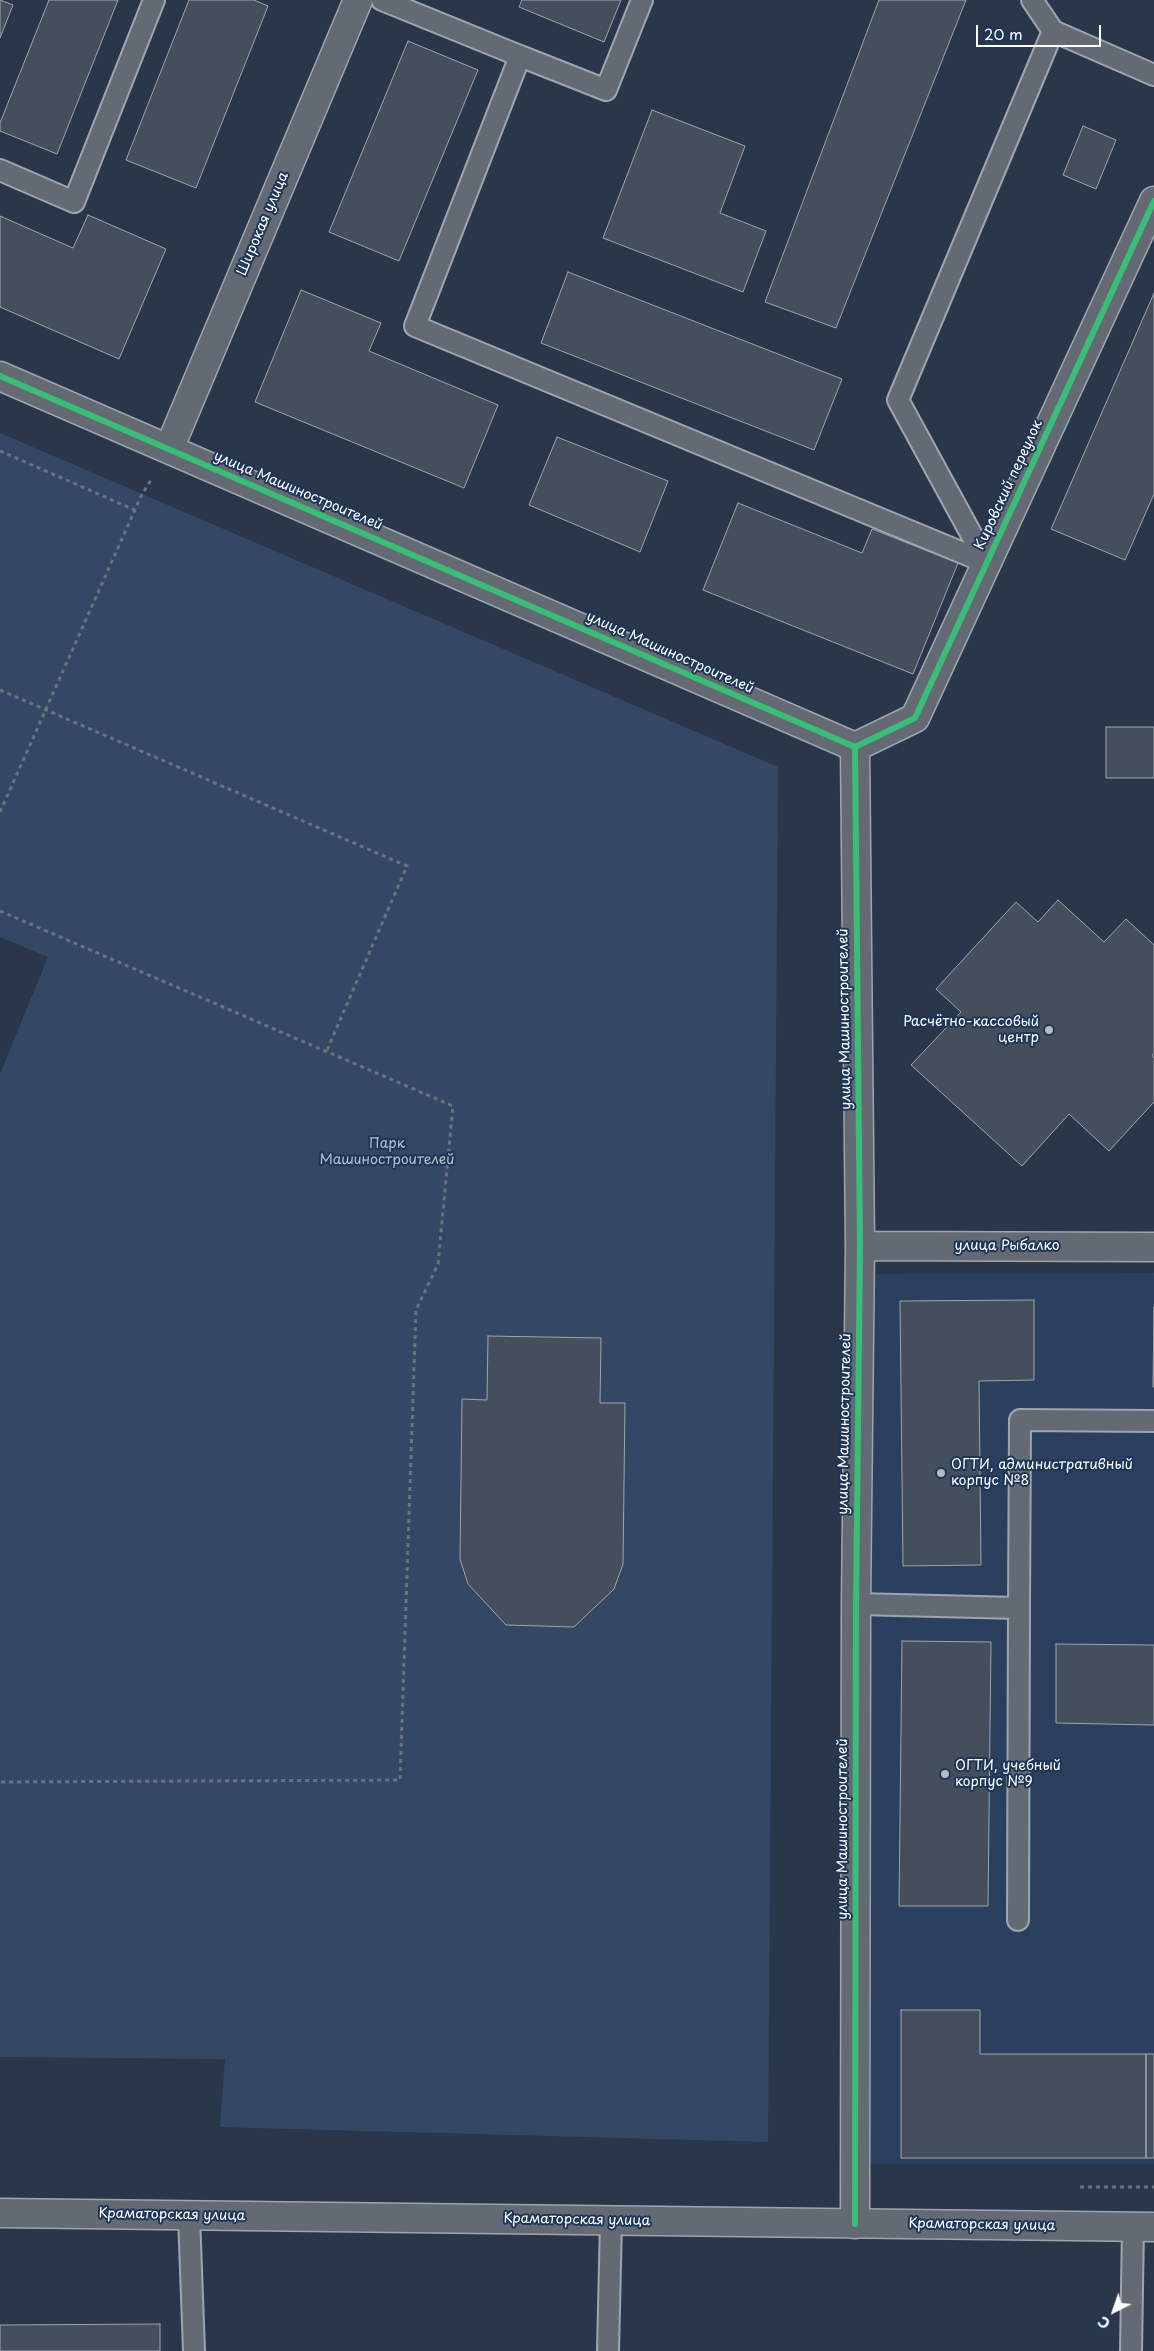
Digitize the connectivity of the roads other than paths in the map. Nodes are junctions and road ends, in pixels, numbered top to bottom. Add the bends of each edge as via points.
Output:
1 (154, 0) edge
2 (358, 0) edge
3 (382, 0) edge
4 (642, 0) edge
5 (1032, 0) edge
6 (1053, 32) junction
7 (520, 56) junction
8 (1154, 76) edge
9 (0, 170) edge
10 (1154, 201) edge
11 (0, 376) edge
12 (169, 449) junction
13 (987, 563) junction
14 (855, 747) junction
15 (860, 1246) junction
16 (1154, 1247) edge
17 (1154, 1421) edge
18 (856, 1604) junction
19 (1019, 1608) junction
20 (1018, 1920) dead end
21 (0, 2213) edge
22 (189, 2216) junction
23 (611, 2221) junction
24 (855, 2224) junction
25 (1144, 2227) edge
26 (194, 2351) edge
27 (608, 2351) edge
28 (1131, 2351) edge

1 - 9 lane via 74,202
2 - 12 street, Широкая улица
3 - 7 lane
4 - 7 lane via 606,90
5 - 6 lane
6 - 8 lane
6 - 13 lane via 898,400
7 - 13 lane via 415,326
10 - 13 street, Кировский переулок
11 - 12 street, улица Машиностроителей
12 - 14 street, улица Машиностроителей
13 - 14 street, Кировский переулок via 916,718
14 - 15 street, улица Машиностроителей
15 - 16 street, улица Рыбалко
15 - 18 street, улица Машиностроителей
17 - 19 lane via 1020,1420
18 - 19 lane
18 - 24 street, улица Машиностроителей
19 - 20 lane
21 - 22 street, Краматорская улица
22 - 23 street, Краматорская улица
22 - 26 lane
23 - 24 street, Краматорская улица
23 - 27 lane
24 - 25 street, Краматорская улица
25 - 28 lane

